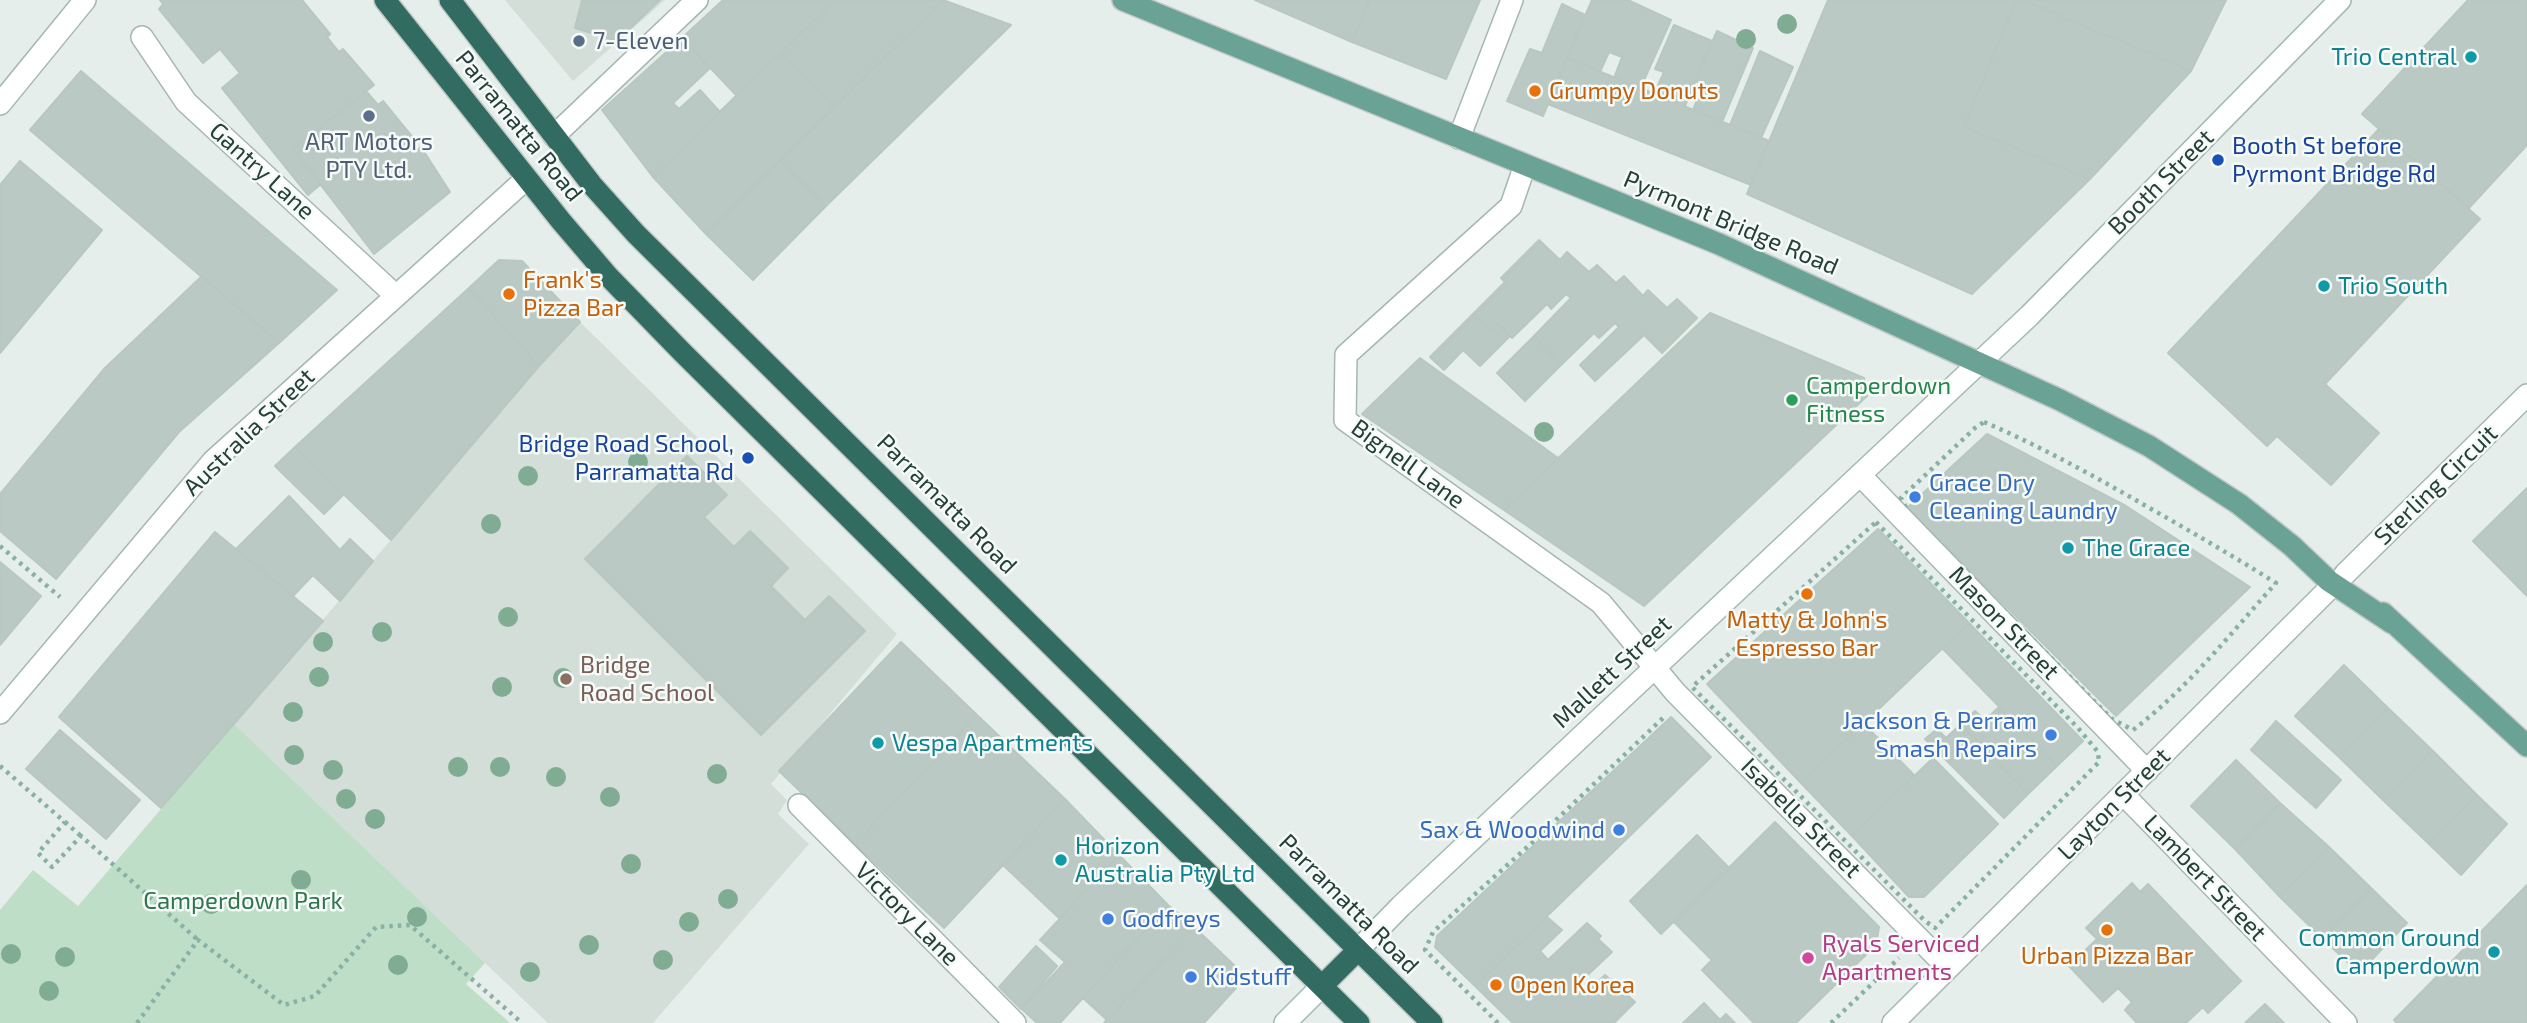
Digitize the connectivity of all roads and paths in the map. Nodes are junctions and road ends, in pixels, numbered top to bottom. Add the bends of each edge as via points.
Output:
1 (85, 0) edge
2 (385, 0) edge
3 (450, 0) edge
4 (697, 0) edge
5 (1123, 0) edge
6 (1512, 0) edge
7 (2340, 0) edge
8 (142, 37) dead end
9 (0, 104) edge
10 (554, 136) junction
11 (1459, 138) junction
12 (1525, 165) junction
13 (526, 178) junction
14 (395, 295) junction
15 (1980, 363) junction
16 (2527, 395) edge
17 (1860, 475) junction
18 (0, 546) edge
19 (2339, 579) junction
20 (2276, 583) joint
21 (82, 616) junction
22 (1655, 668) junction
23 (1687, 692) junction
24 (0, 713) edge
25 (2527, 746) edge
26 (0, 766) edge
27 (2147, 771) junction
28 (2123, 794) junction
29 (799, 806) dead end
30 (65, 822) junction
31 (81, 836) junction
32 (1928, 934) junction
33 (198, 940) junction
34 (1358, 950) junction
35 (1948, 968) junction
36 (1322, 986) junction
37 (137, 1023) edge
38 (522, 1023) edge
39 (1015, 1023) edge
40 (1285, 1023) edge
41 (1359, 1023) edge
42 (1432, 1023) edge
43 (1498, 1023) edge
44 (1831, 1023) edge
45 (1893, 1023) edge
46 (2346, 1023) edge

1 - 9 street
2 - 13 highway, Parramatta Road
3 - 10 highway, Parramatta Road
4 - 10 street
5 - 11 main road, Pyrmont Bridge Road
6 - 11 street
7 - 15 street, Booth Street
8 - 14 street, Gantry Lane via 186,102
10 - 34 highway, Parramatta Road via 636,234
11 - 12 main road, Pyrmont Bridge Road
12 - 15 main road, Pyrmont Bridge Road via 1719,244
12 - 22 street, Bignell Lane via 1510,206 1346,355 1345,420 1601,603
13 - 14 street, Australia Street
13 - 36 highway, Parramatta Road via 608,276 682,352
14 - 21 street, Australia Street via 213,461
15 - 17 street, Mallett Street
15 - 19 main road, Pyrmont Bridge Road via 2149,446
16 - 19 street, Sterling Circuit
17 - 22 street, Mallett Street
17 - 27 street, Mason Street
18 - 21 path
19 - 25 main road, Pyrmont Bridge Road
19 - 27 street, Layton Street
20 - 20 path via 2108,484 1984,422 1901,498 1911,517 2112,719 2133,730 2214,654
21 - 24 street, Australia Street
22 - 23 street, Isabella Street
22 - 34 street, Mallett Street
23 - 32 street, Isabella Street
23 - 32 path via 1925,922
23 - 32 path via 1876,522 2098,752 2099,762
23 - 43 path via 1433,932 1426,950
26 - 30 path
27 - 28 street, Layton Street
28 - 35 street, Layton Street
28 - 46 street, Lambert Street
29 - 39 street, Victory Lane
30 - 31 path
30 - 31 path via 38,853 52,867
31 - 33 path
32 - 35 street, Isabella Street
32 - 44 path
33 - 37 path
33 - 38 path via 284,1005 315,996 376,928 410,925
34 - 36 highway, Mallett Street
34 - 42 highway, Parramatta Road
35 - 45 street, Layton Street
36 - 40 street, Mallett Street
36 - 41 highway, Parramatta Road

